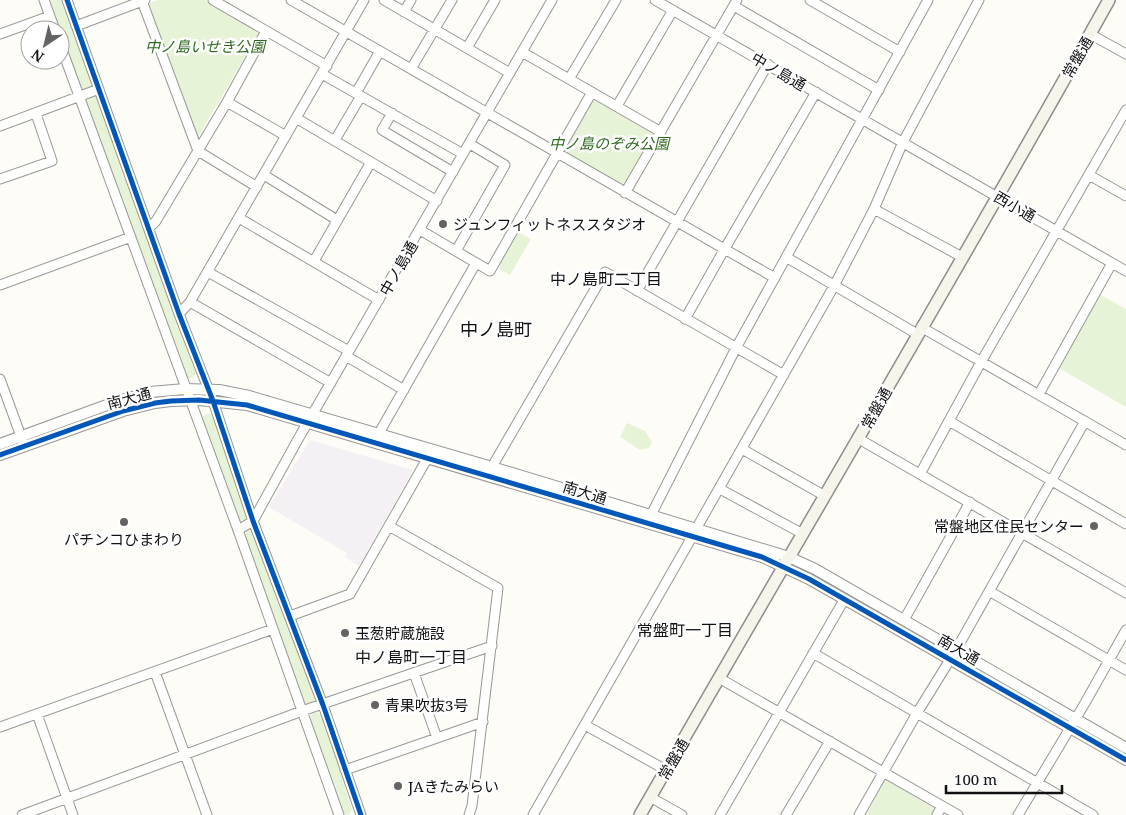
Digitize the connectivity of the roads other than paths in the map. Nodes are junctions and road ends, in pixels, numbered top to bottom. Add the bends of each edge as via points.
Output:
1 (44, 0) edge
2 (67, 0) edge
3 (213, 0) edge
4 (291, 0) edge
5 (364, 0) edge
6 (384, 0) edge
7 (411, 0) edge
8 (452, 0) edge
9 (495, 0) edge
10 (552, 0) edge
11 (616, 0) edge
12 (655, 0) edge
13 (810, 0) edge
14 (928, 0) edge
15 (979, 0) edge
16 (1109, 0) edge
17 (144, 1) edge
18 (736, 3) edge
19 (673, 10) junction
20 (404, 12) junction
21 (50, 16) junction
22 (51, 20) edge
23 (76, 26) junction
24 (435, 29) junction
25 (266, 30) junction
26 (346, 32) junction
27 (0, 34) edge
28 (1090, 34) junction
29 (717, 35) junction
30 (467, 48) junction
31 (380, 52) junction
32 (522, 52) junction
33 (900, 52) junction
34 (1126, 54) edge
35 (768, 64) junction
36 (412, 69) junction
37 (69, 70) edge
38 (324, 70) junction
39 (510, 73) junction
40 (569, 79) junction
41 (99, 90) junction
42 (879, 90) junction
43 (592, 92) junction
44 (816, 92) junction
45 (359, 95) junction
46 (79, 97) junction
47 (227, 102) junction
48 (617, 106) junction
49 (1126, 110) edge
50 (392, 113) junction
51 (487, 113) junction
52 (36, 114) junction
53 (296, 118) junction
54 (863, 119) junction
55 (1123, 124) edge
56 (0, 126) edge
57 (661, 132) junction
58 (286, 136) junction
59 (335, 140) junction
60 (904, 142) junction
61 (470, 144) junction
62 (198, 152) junction
63 (463, 154) junction
64 (556, 154) junction
65 (371, 162) junction
66 (453, 172) junction
67 (264, 175) junction
68 (1089, 175) junction
69 (0, 179) edge
70 (257, 187) junction
71 (626, 193) junction
72 (997, 196) junction
73 (1126, 196) edge
74 (437, 201) junction
75 (874, 209) junction
76 (239, 218) junction
77 (338, 220) junction
78 (677, 222) junction
79 (149, 228) junction
80 (420, 230) junction
81 (1057, 231) junction
82 (130, 237) junction
83 (724, 250) junction
84 (456, 251) junction
85 (786, 257) junction
86 (962, 257) junction
87 (314, 261) junction
88 (476, 263) junction
89 (1112, 263) junction
90 (1126, 271) edge
91 (208, 272) junction
92 (775, 278) junction
93 (0, 285) edge
94 (834, 286) junction
95 (638, 291) junction
96 (379, 300) junction
97 (190, 302) junction
98 (179, 314) junction
99 (685, 319) junction
100 (919, 330) junction
101 (736, 348) junction
102 (348, 354) junction
103 (981, 362) junction
104 (784, 376) junction
105 (0, 379) edge
106 (331, 383) junction
107 (186, 389) junction
108 (208, 389) junction
109 (404, 390) junction
110 (1039, 394) junction
111 (190, 400) junction
112 (212, 401) junction
113 (311, 419) junction
114 (949, 421) junction
115 (1085, 421) junction
116 (379, 434) junction
117 (859, 439) junction
118 (23, 441) junction
119 (0, 444) edge
120 (1126, 445) edge
121 (742, 449) junction
122 (430, 454) junction
123 (0, 455) edge
124 (489, 472) junction
125 (920, 474) junction
126 (1052, 480) junction
127 (720, 489) junction
128 (825, 496) junction
129 (970, 502) junction
130 (651, 515) junction
131 (254, 521) junction
132 (1126, 524) edge
133 (389, 526) junction
134 (238, 530) junction
135 (694, 533) junction
136 (1022, 533) junction
137 (802, 534) junction
138 (786, 562) junction
139 (990, 591) junction
140 (1126, 593) edge
141 (844, 600) junction
142 (290, 616) junction
143 (904, 620) junction
144 (273, 628) junction
145 (1126, 630) edge
146 (492, 646) junction
147 (813, 653) junction
148 (954, 655) junction
149 (1110, 660) junction
150 (1126, 670) edge
151 (154, 672) junction
152 (414, 673) junction
153 (719, 678) junction
154 (322, 705) junction
155 (302, 711) junction
156 (779, 712) junction
157 (917, 713) junction
158 (37, 714) junction
159 (1076, 718) junction
160 (483, 722) junction
161 (585, 725) junction
162 (0, 727) edge
163 (1070, 728) junction
164 (437, 738) junction
165 (830, 741) junction
166 (1126, 748) edge
167 (185, 756) junction
168 (1126, 760) edge
169 (345, 770) junction
170 (666, 770) junction
171 (883, 772) junction
172 (1036, 782) junction
173 (650, 797) junction
174 (68, 799) junction
175 (942, 806) junction
176 (203, 814) edge
177 (22, 815) edge
178 (73, 815) edge
179 (339, 815) edge
180 (361, 815) edge
181 (469, 815) edge
182 (533, 815) edge
183 (640, 815) edge
184 (682, 815) edge
185 (720, 815) edge
186 (786, 815) edge
187 (859, 815) edge
188 (937, 815) edge
189 (958, 815) edge
190 (1018, 815) edge
191 (1093, 815) edge

1 - 21 street
2 - 23 street
3 - 25 street
4 - 26 street
5 - 26 street
6 - 20 street
7 - 20 street
8 - 24 street
9 - 30 street
10 - 32 street, 中ノ島通
11 - 40 street
12 - 19 street, 中ノ島通
13 - 33 street
14 - 33 street
15 - 60 street
16 - 28 main road, 常盤通
17 - 23 street
17 - 62 street
18 - 29 street
18 - 42 street
19 - 29 street, 中ノ島通
19 - 48 street
20 - 24 street
21 - 22 street
21 - 27 street
23 - 41 street
24 - 30 street
24 - 36 street
25 - 38 street
25 - 47 street
26 - 31 street
26 - 38 street
28 - 34 street
28 - 72 main road, 常盤通
29 - 35 street, 中ノ島通
29 - 57 street
30 - 39 street
31 - 36 street
31 - 45 street
32 - 39 street, 中ノ島通
32 - 40 street
33 - 42 street
35 - 44 street, 中ノ島通
35 - 78 street
36 - 51 street
37 - 46 street
38 - 45 street
38 - 53 street
39 - 51 street, 中ノ島通
40 - 43 street
41 - 46 street
41 - 79 street
42 - 54 street
43 - 48 street
43 - 64 street
44 - 54 street, 中ノ島通
44 - 83 street
45 - 50 street
45 - 59 street
46 - 52 street
46 - 82 street
47 - 58 street
47 - 62 street
48 - 57 street
49 - 55 street
50 - 63 street
50 - 66 street via 382,130
51 - 61 street, 中ノ島通
51 - 64 street
52 - 56 street
52 - 69 street via 52,161
53 - 58 street
53 - 59 street
54 - 60 street, 中ノ島通
54 - 85 street
55 - 68 street
57 - 71 street
58 - 67 street
59 - 65 street
60 - 72 street, 西小通
60 - 75 street
61 - 63 street, 中ノ島通
61 - 84 street via 505,165
62 - 70 street
62 - 79 street
63 - 66 street, 中ノ島通
64 - 71 street
64 - 88 street via 490,271
65 - 74 street
65 - 77 street
66 - 74 street, 中ノ島通
67 - 70 street
67 - 77 street
68 - 73 street
68 - 81 street
70 - 76 street
71 - 78 street
72 - 81 street, 西小通
72 - 86 main road, 常盤通
74 - 80 street, 中ノ島通
75 - 86 street
75 - 94 street
76 - 87 street
76 - 91 street
77 - 87 street
78 - 83 street
78 - 95 street
79 - 98 street
80 - 84 street
80 - 96 street, 中ノ島通
81 - 89 street, 西小通
81 - 103 street
82 - 93 street
82 - 107 street
83 - 92 street
83 - 99 street
84 - 88 street
85 - 92 street
85 - 94 street
86 - 100 main road, 常盤通
87 - 96 street
88 - 109 street
89 - 90 street, 西小通
89 - 110 street
91 - 97 street
91 - 102 street
92 - 101 street
94 - 100 street
94 - 104 street
95 - 99 street
95 - 124 street via 604,272
96 - 102 street, 中ノ島通
97 - 98 street
97 - 106 street
98 - 108 street
99 - 101 street
100 - 103 street
100 - 117 main road, 常盤通
101 - 104 street
101 - 130 street
102 - 106 street, 中ノ島通
102 - 109 street
103 - 110 street
103 - 114 street
104 - 121 street
105 - 118 street
106 - 113 street, 中ノ島通
107 - 108 street, 南大通
107 - 111 street
107 - 118 street, 南大通 via 150,392 118,401
108 - 112 street
108 - 113 street, 南大通 via 249,396
109 - 116 street
110 - 115 street
111 - 112 street, 南大通
111 - 118 street, 南大通 via 123,411
111 - 134 street
112 - 113 street, 南大通
112 - 131 street
113 - 116 street, 南大通
113 - 122 street, 南大通
113 - 131 street, 中ノ島通
114 - 125 street
114 - 126 street
115 - 120 street
115 - 126 street
116 - 122 street, 南大通
117 - 125 street
117 - 128 main road, 常盤通
118 - 119 street, 南大通
118 - 123 street, 南大通
121 - 127 street
121 - 128 street
122 - 124 street, 南大通
122 - 133 street
124 - 130 street, 南大通
124 - 135 street, 南大通
125 - 129 street
126 - 132 street
126 - 136 street
127 - 135 street
127 - 137 street
128 - 137 main road, 常盤通
129 - 136 street
129 - 143 street
130 - 135 street, 南大通
131 - 134 street
131 - 142 street
133 - 142 street via 350,594
133 - 146 street via 498,588
134 - 144 street
135 - 138 street, 南大通
135 - 161 street
136 - 139 street
136 - 140 street
137 - 138 main road, 常盤通
138 - 141 street, 南大通
138 - 143 street, 南大通 via 815,569
138 - 153 main road, 常盤通
139 - 148 street
139 - 149 street
141 - 147 street
141 - 148 street, 南大通
142 - 154 street
143 - 148 street, 南大通
144 - 151 street
144 - 155 street
145 - 149 street
146 - 152 street
146 - 160 street
147 - 156 street
147 - 157 street
148 - 157 street
148 - 159 street, 南大通
148 - 163 street, 南大通
149 - 150 street
149 - 159 street
151 - 158 street
151 - 167 street
152 - 154 street
152 - 164 street
153 - 156 street
153 - 170 main road, 常盤通
154 - 155 street
154 - 169 street
155 - 167 street
155 - 179 street
156 - 165 street
156 - 185 street
157 - 171 street
157 - 172 street
158 - 162 street
158 - 174 street
159 - 163 street
159 - 166 street, 南大通
160 - 164 street
160 - 181 street
161 - 170 street
161 - 182 street
163 - 168 street, 南大通
163 - 172 street
164 - 169 street
165 - 171 street
165 - 186 street
167 - 174 street
167 - 176 street
169 - 180 street
170 - 173 main road, 常盤通
171 - 175 street
171 - 187 street
172 - 190 street
172 - 191 street
173 - 183 main road, 常盤通
173 - 184 street
174 - 177 street
174 - 178 street
175 - 188 street
175 - 189 street

